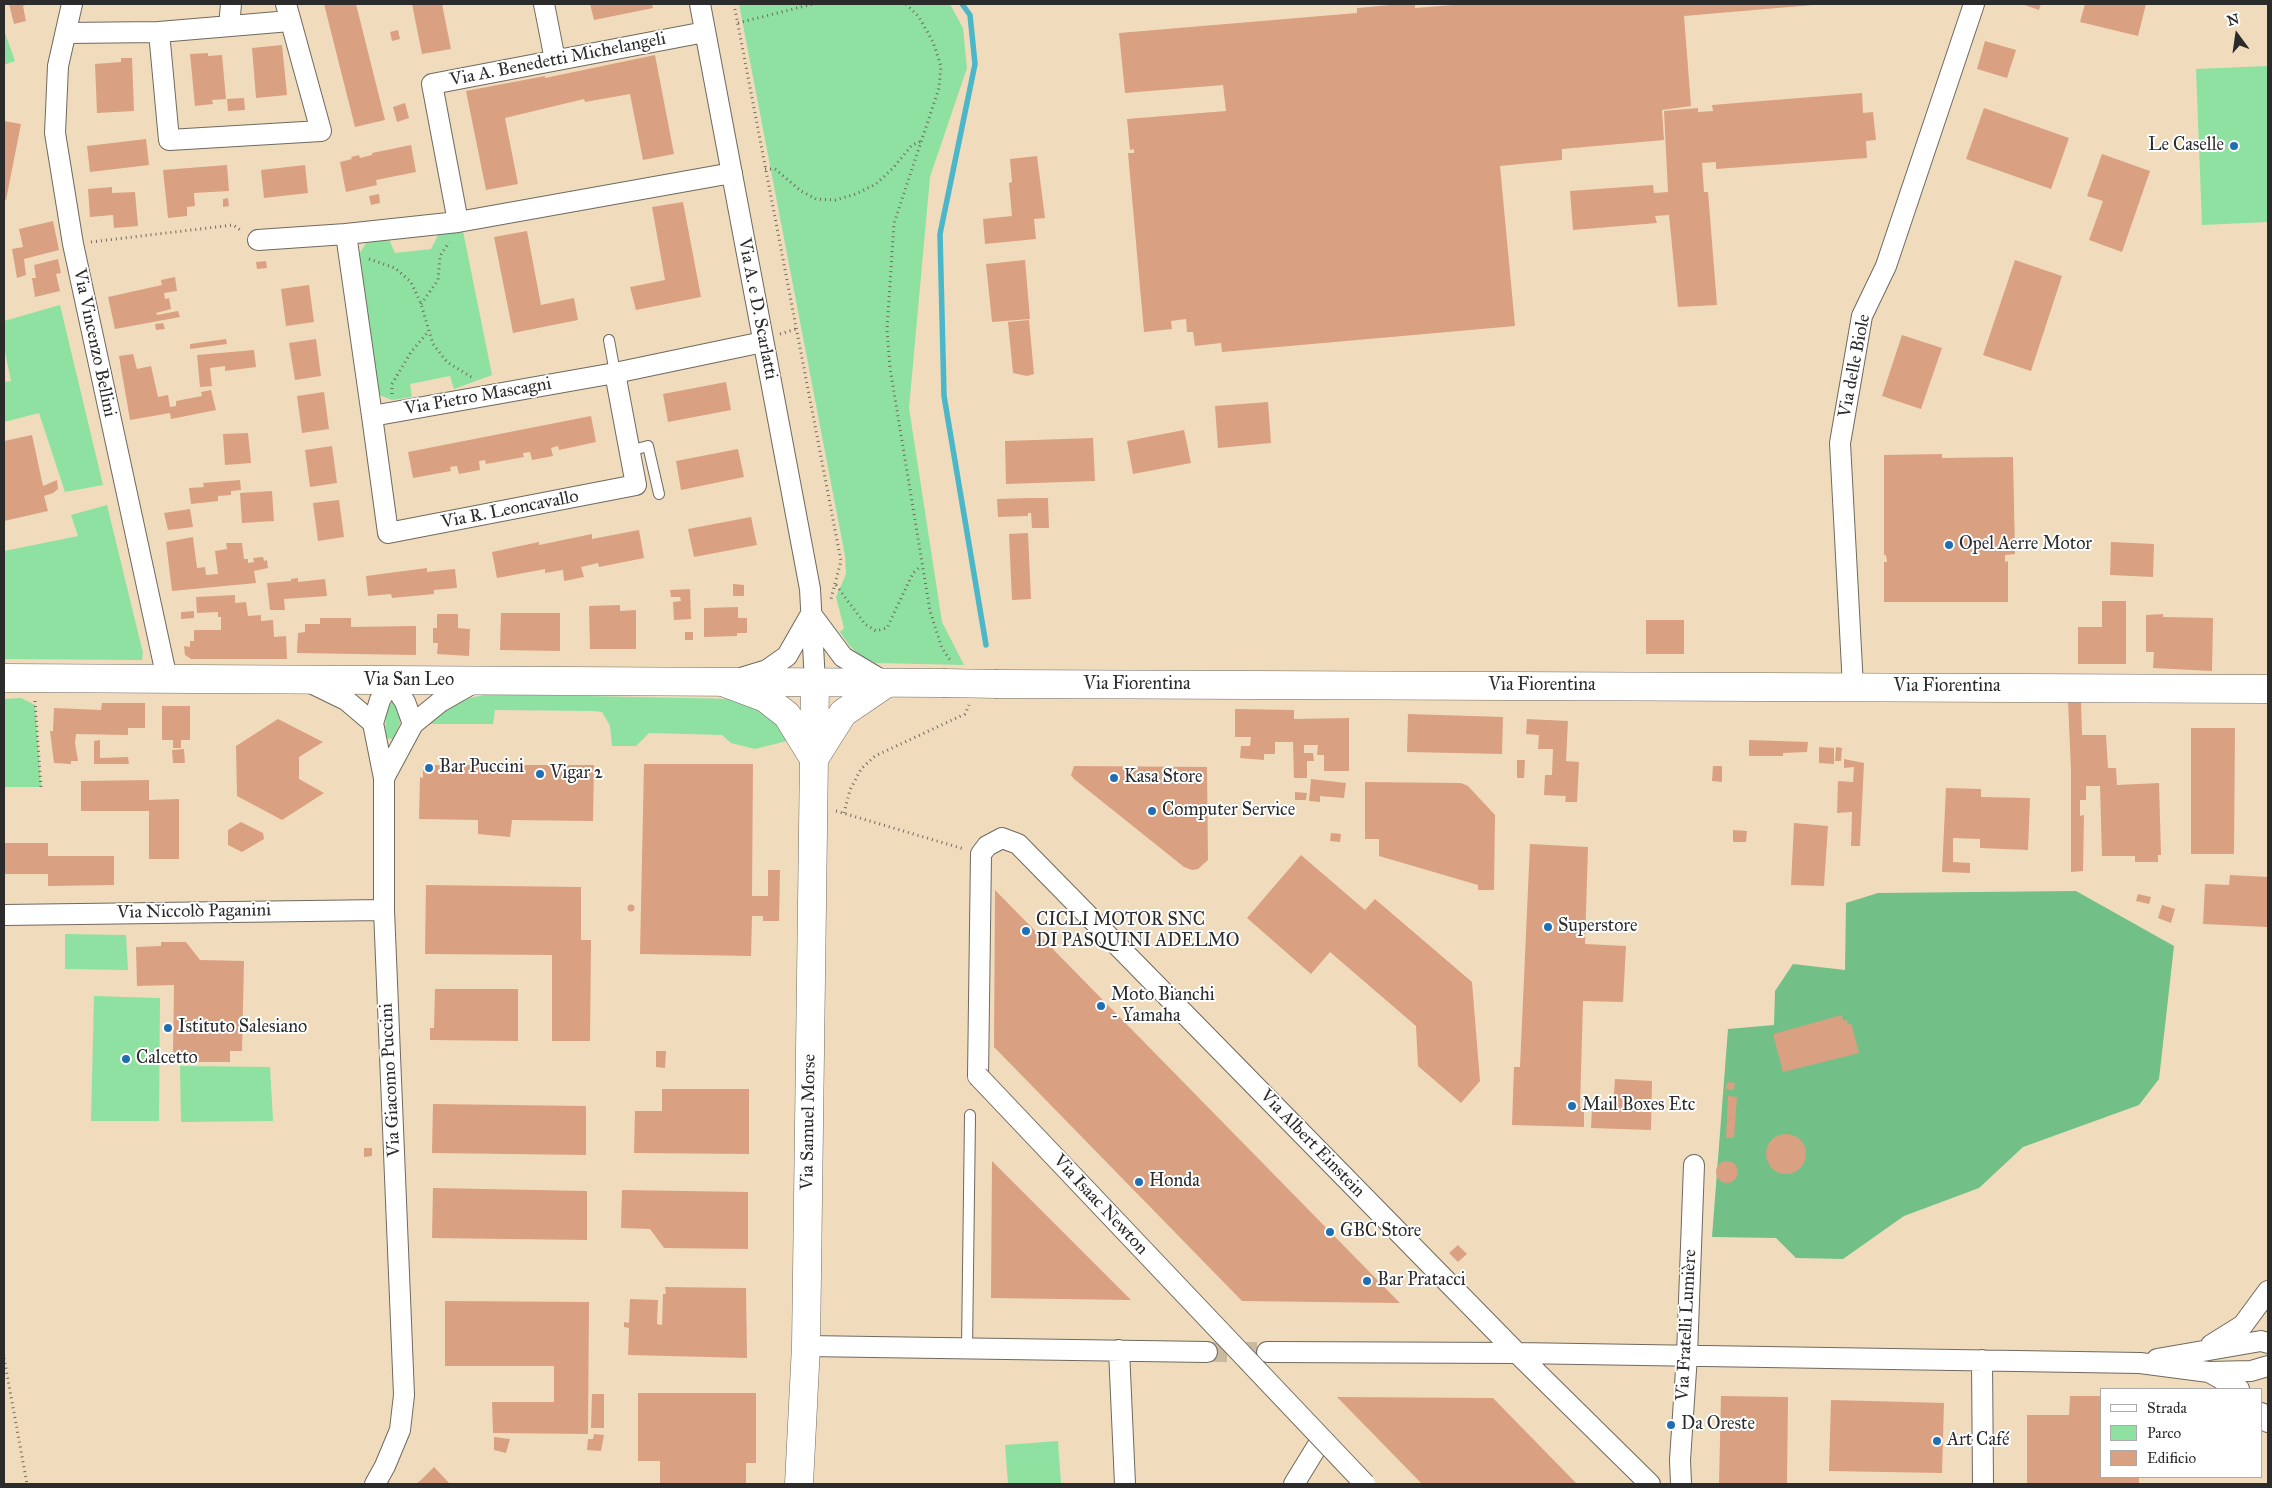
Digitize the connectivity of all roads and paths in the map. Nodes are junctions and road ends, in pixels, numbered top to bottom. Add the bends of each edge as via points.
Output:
1 (72, 4) edge
2 (231, 4) edge
3 (544, 4) edge
4 (700, 4) edge
5 (734, 4) edge
6 (813, 4) edge
7 (906, 4) edge
8 (1974, 4) edge
9 (288, 12) edge
10 (738, 23) junction
11 (229, 26) junction
12 (159, 32) junction
13 (705, 32) junction
14 (66, 33) junction
15 (555, 60) junction
16 (922, 141) junction
17 (764, 169) junction
18 (732, 173) junction
19 (458, 222) junction
20 (346, 234) junction
21 (258, 240) joint
22 (73, 244) junction
23 (350, 256) junction
24 (421, 304) junction
25 (428, 332) junction
26 (609, 340) dead end
27 (763, 342) junction
28 (615, 372) junction
29 (492, 395) junction
30 (395, 412) junction
31 (372, 416) junction
32 (630, 450) junction
33 (659, 494) dead end
34 (921, 566) junction
35 (836, 584) junction
36 (832, 606) dead end
37 (811, 614) junction
38 (948, 674) junction
39 (4, 678) edge
40 (36, 678) junction
41 (168, 679) junction
42 (305, 680) junction
43 (391, 681) junction
44 (478, 681) junction
45 (726, 683) junction
46 (815, 683) junction
47 (887, 683) junction
48 (1853, 687) junction
49 (2268, 689) edge
50 (971, 702) dead end
51 (373, 723) junction
52 (413, 724) junction
53 (814, 759) junction
54 (384, 778) junction
55 (42, 786) dead end
56 (813, 804) junction
57 (844, 813) junction
58 (980, 862) junction
59 (384, 910) junction
60 (4, 914) edge
61 (970, 1115) dead end
62 (1694, 1165) dead end
63 (2268, 1291) edge
64 (2268, 1343) edge
65 (806, 1346) junction
66 (967, 1348) junction
67 (1119, 1350) junction
68 (2203, 1350) junction
69 (1207, 1352) tunnel mouth
70 (1266, 1352) tunnel mouth
71 (1517, 1353) junction
72 (1687, 1355) junction
73 (4, 1358) edge
74 (1982, 1360) junction
75 (2140, 1363) junction
76 (2268, 1366) edge
77 (2209, 1372) junction
78 (2237, 1388) edge
79 (1321, 1440) junction
80 (27, 1484) edge
81 (374, 1484) edge
82 (799, 1484) edge
83 (1125, 1484) edge
84 (1294, 1484) edge
85 (1365, 1484) edge
86 (1650, 1484) edge
87 (1681, 1484) edge
88 (1984, 1484) edge

1 - 14 street, Via Vincenzo Bellini
2 - 11 street
3 - 15 street
4 - 13 street, Via A. e D. Scarlatti
5 - 10 path
6 - 10 path
7 - 16 path via 933,42 941,66 939,88
8 - 48 street, Via delle Biole via 1890,257 1862,316 1840,443
9 - 11 street
9 - 12 street via 321,131 169,140
10 - 17 path
11 - 12 street
12 - 14 street
13 - 15 street, Via A. Benedetti Michelangeli
13 - 18 street, Via A. e D. Scarlatti
14 - 22 street, Via Vincenzo Bellini via 58,66 55,133
15 - 19 street, Via A. Benedetti Michelangeli via 432,84
16 - 17 path via 912,144 876,184 835,200 816,199 801,192 774,169
16 - 34 path via 894,222 888,330 890,368
17 - 35 path via 841,561
18 - 19 street
18 - 27 street, Via A. e D. Scarlatti
19 - 20 street
19 - 24 path via 463,231 440,256 438,280
20 - 21 street
20 - 23 street
21 - 22 path via 233,225
22 - 41 street, Via Vincenzo Bellini
23 - 24 path via 375,260 395,268 410,282
23 - 31 street
24 - 25 path
25 - 29 path via 447,362
25 - 30 path via 392,384
26 - 28 lane
27 - 28 street, Via Pietro Mascagni
27 - 37 street, Via A. e D. Scarlatti via 810,589
28 - 29 street, Via Pietro Mascagni
28 - 32 street, Via R. Leoncavallo
29 - 30 street, Via Pietro Mascagni
30 - 31 street, Via Pietro Mascagni
31 - 32 street, Via R. Leoncavallo via 388,533 636,485
32 - 33 lane via 648,446
34 - 35 path via 913,573 887,628 876,631 865,624
34 - 38 path
35 - 36 path
37 - 45 street via 787,656 767,670
37 - 46 street, Via A. e D. Scarlatti
37 - 47 street via 843,657
38 - 47 main road, Via Fiorentina
38 - 48 main road, Via Fiorentina, bridge via 998,684
39 - 40 main road, Via San Leo
40 - 41 main road, Via San Leo
40 - 55 path
41 - 42 main road, Via San Leo
42 - 43 main road, Via San Leo
42 - 51 street via 346,700
43 - 44 main road, Via San Leo
43 - 51 street via 380,700
43 - 52 street via 405,702
44 - 45 main road, Via San Leo
44 - 52 street via 440,702
45 - 46 main road, Via San Leo
45 - 53 main road via 765,698 787,715
46 - 47 main road, Via Fiorentina
46 - 53 main road, Via Samuel Morse
47 - 53 main road via 843,713
48 - 49 main road, Via Fiorentina
50 - 57 path via 965,714 875,756 861,769 850,790
51 - 54 street
52 - 54 street, Via Giacomo Puccini
53 - 56 main road, Via Samuel Morse
54 - 59 street, Via Giacomo Puccini
56 - 57 path
56 - 65 main road, Via Samuel Morse
57 - 58 path
58 - 71 street, Via Albert Einstein via 987,846 1002,838 1018,844
58 - 79 street, Via Isaac Newton, bridge via 978,1076
59 - 60 street, Via Niccolò Paganini
59 - 81 street, Via Giacomo Puccini via 404,1395 400,1430
61 - 66 lane
62 - 72 street, Via Fratelli Lumière
63 - 68 street via 2243,1325
64 - 68 street via 2261,1341
65 - 66 street
65 - 82 main road, Via Samuel Morse
66 - 67 street
67 - 69 street
67 - 83 street
68 - 75 street
70 - 71 street
71 - 72 street
71 - 86 street, Via Albert Einstein
72 - 74 street
72 - 87 street, Via Fratelli Lumière
73 - 80 path
74 - 75 street
74 - 88 street
75 - 77 street
76 - 77 street via 2251,1371
77 - 78 street
79 - 84 street
79 - 85 street, Via Isaac Newton, bridge

